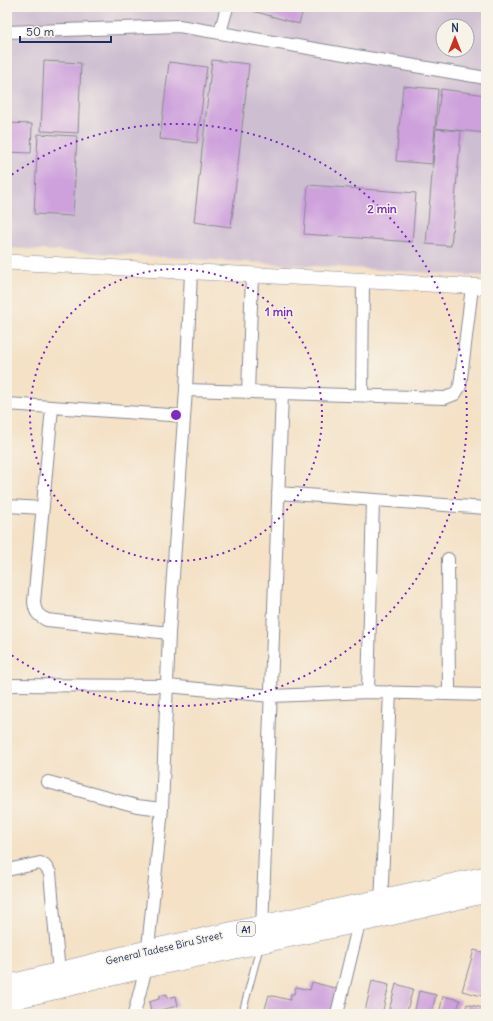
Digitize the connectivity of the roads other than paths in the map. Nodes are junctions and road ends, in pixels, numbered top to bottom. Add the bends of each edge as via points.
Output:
1 (227, 7) edge
2 (7, 32) edge
3 (220, 33) junction
4 (486, 78) edge
5 (7, 262) edge
6 (191, 272) junction
7 (252, 275) junction
8 (363, 281) junction
9 (479, 287) edge
10 (186, 390) junction
11 (248, 393) junction
12 (282, 394) junction
13 (362, 395) junction
14 (7, 404) edge
15 (52, 408) junction
16 (184, 416) junction
17 (278, 493) junction
18 (373, 500) junction
19 (7, 506) edge
20 (43, 508) junction
21 (486, 508) edge
22 (448, 559) dead end
23 (169, 633) junction
24 (7, 685) edge
25 (168, 686) junction
26 (368, 692) junction
27 (390, 692) junction
28 (449, 693) junction
29 (486, 695) edge
30 (271, 696) junction
31 (48, 782) dead end
32 (162, 810) junction
33 (7, 870) edge
34 (486, 876) edge
35 (486, 893) edge
36 (381, 900) junction
37 (381, 918) junction
38 (359, 923) junction
39 (262, 934) junction
40 (146, 959) junction
41 (59, 973) junction
42 (12, 1000) edge
43 (134, 1014) edge
44 (242, 1014) edge
45 (338, 1014) edge

1 - 3 street
2 - 3 street via 179,26
3 - 4 street
5 - 6 street
6 - 7 street
6 - 10 street
7 - 8 street
7 - 11 street
8 - 9 street
8 - 13 street
9 - 13 street via 460,386 455,394 445,398
10 - 11 street
10 - 16 street
11 - 12 street
12 - 13 street
12 - 17 street
14 - 15 street
15 - 16 street
15 - 20 street
16 - 23 street
17 - 18 street
17 - 30 street
18 - 21 street
18 - 26 street
19 - 20 street
20 - 23 street via 34,602 35,610 41,617 47,620
22 - 28 street
23 - 25 street
24 - 25 street
25 - 30 street
25 - 32 street
26 - 27 street
26 - 30 street
27 - 28 street
27 - 36 street
28 - 29 street
30 - 39 street
31 - 32 street via 137,806
32 - 40 street
33 - 41 street via 40,863 50,872
34 - 36 main road, General Tadese Biru Street / A1
35 - 37 main road, General Tadese Biru Street / A1
36 - 37 street
36 - 39 main road, General Tadese Biru Street / A1
37 - 38 main road, General Tadese Biru Street / A1
38 - 39 main road, General Tadese Biru Street / A1
38 - 45 street
39 - 40 main road, General Tadese Biru Street / A1
39 - 44 lane
40 - 41 main road, General Tadese Biru Street / A1
40 - 42 main road, General Tadese Biru Street / A1
40 - 43 street
41 - 42 main road, General Tadese Biru Street / A1

